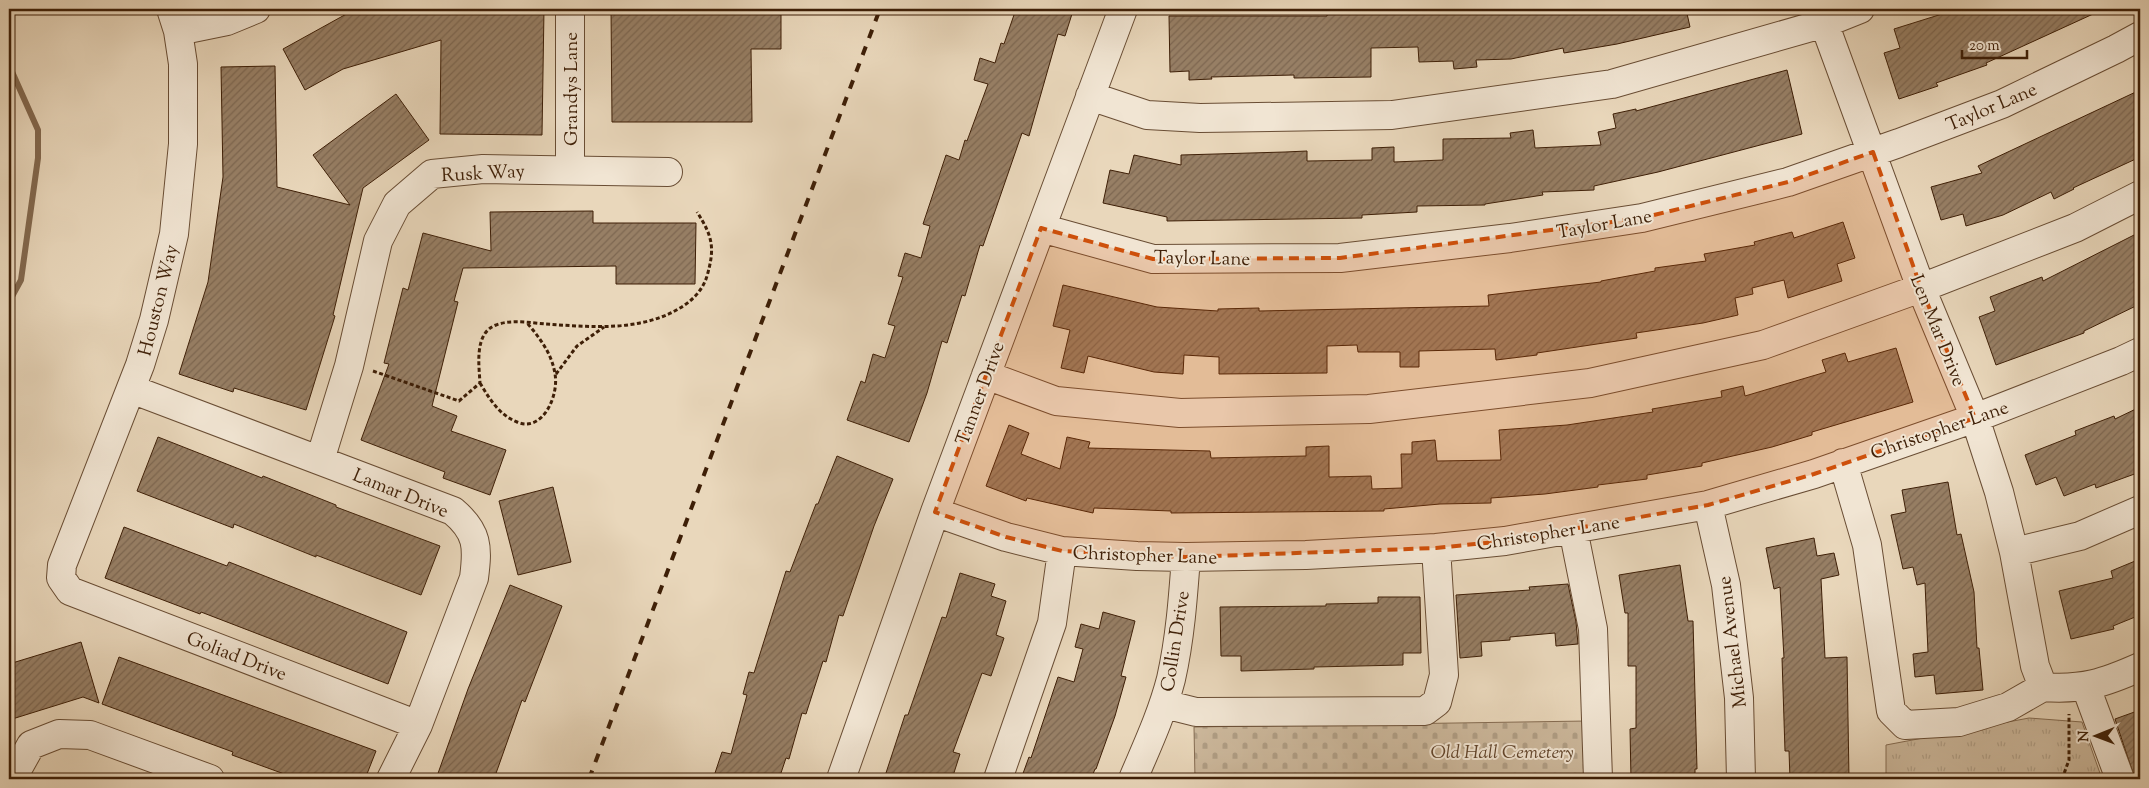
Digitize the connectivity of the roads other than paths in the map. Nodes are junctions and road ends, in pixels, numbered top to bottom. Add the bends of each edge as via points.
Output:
1 (256, 9) edge
2 (570, 9) edge
3 (1122, 9) edge
4 (1860, 9) edge
5 (1822, 16) edge
6 (174, 20) edge
7 (2140, 36) edge
8 (1090, 96) junction
9 (1872, 152) junction
10 (570, 170) junction
11 (668, 172) dead end
12 (2140, 195) edge
13 (1040, 228) junction
14 (1921, 288) junction
15 (2140, 352) edge
16 (986, 375) junction
17 (131, 389) junction
18 (1975, 418) junction
19 (320, 460) junction
20 (1843, 462) junction
21 (1708, 505) junction
22 (2140, 510) edge
23 (935, 512) junction
24 (1573, 529) junction
25 (1436, 548) junction
26 (1062, 552) junction
27 (2014, 552) junction
28 (1186, 558) junction
29 (61, 578) joint
30 (2140, 667) edge
31 (2066, 687) junction
32 (1164, 704) junction
33 (418, 725) junction
34 (144, 768) edge
35 (12, 779) edge
36 (210, 779) edge
37 (391, 779) edge
38 (842, 779) edge
39 (998, 779) edge
40 (1133, 779) edge
41 (1598, 779) edge
42 (1741, 779) edge
43 (2120, 779) edge

1 - 6 street via 227,20
2 - 10 street, Grandys Lane
3 - 8 street, Tanner Drive
4 - 5 street
5 - 8 street via 1612,84 1392,115 1147,116
5 - 9 street, Len Mar Drive
6 - 17 street, Houston Way via 183,64 184,144 174,234 154,320
7 - 9 street, Taylor Lane via 2002,104
8 - 13 street, Tanner Drive
9 - 13 street, Taylor Lane via 1788,182 1642,218 1340,258 1153,258
9 - 14 street, Len Mar Drive
10 - 11 street, Rusk Way
10 - 19 street, Rusk Way via 483,168 432,174 397,204 378,242 349,366
12 - 14 street via 2075,228
13 - 16 street, Tanner Drive
14 - 16 street via 1763,345 1638,373 1590,383 1369,409 1180,413 1056,401
14 - 18 street, Len Mar Drive
15 - 18 street, Christopher Lane
16 - 23 street, Tanner Drive
17 - 19 street, Lamar Drive
17 - 29 street, Houston Way via 62,565
18 - 20 street, Christopher Lane
18 - 27 street, Len Mar Drive
19 - 33 street, Lamar Drive via 453,511 466,522 474,537 477,556 474,578
20 - 21 street, Christopher Lane via 1814,474
20 - 31 street via 1867,545 1891,711 1905,725 1959,722
21 - 24 street, Christopher Lane
21 - 42 street, Michael Avenue via 1726,585 1739,698
22 - 27 street via 2080,536
23 - 26 street, Christopher Lane via 1006,537
23 - 38 street, Tanner Drive
24 - 25 street, Christopher Lane
24 - 41 street via 1593,629
25 - 28 street, Christopher Lane
25 - 32 street via 1444,675 1437,702 1425,711 1196,712
26 - 28 street, Christopher Lane
26 - 39 street via 1052,623
27 - 31 street, Len Mar Drive via 2035,666
28 - 32 street, Collin Drive via 1180,635
29 - 33 street, Goliad Drive via 70,592
30 - 31 street
31 - 43 street, Len Mar Drive
32 - 40 street, Collin Drive
33 - 37 street, Lamar Drive
34 - 35 street via 90,736 59,734 31,745
34 - 36 street

